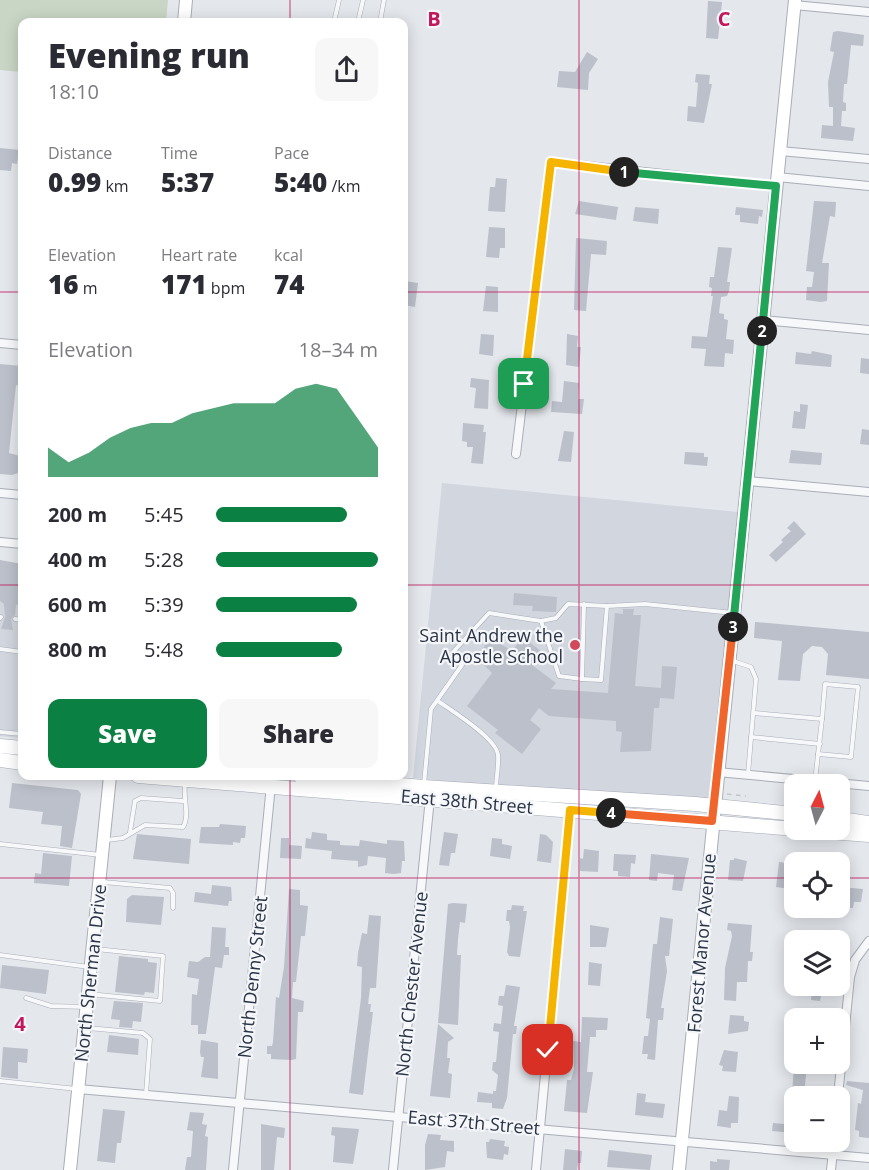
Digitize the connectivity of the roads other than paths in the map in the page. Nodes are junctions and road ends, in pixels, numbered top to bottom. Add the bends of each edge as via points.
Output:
1 (186, 0) edge
2 (339, 0) edge
3 (363, 0) edge
4 (384, 0) edge
5 (794, 2) edge
6 (869, 12) edge
7 (184, 18) edge
8 (335, 18) edge
9 (359, 18) edge
10 (381, 18) edge
11 (780, 151) junction
12 (869, 159) edge
13 (777, 182) junction
14 (869, 186) edge
15 (763, 320) junction
16 (869, 330) edge
17 (0, 343) edge
18 (18, 345) edge
19 (516, 454) dead end
20 (747, 481) junction
21 (869, 492) edge
22 (0, 493) edge
23 (18, 495) edge
24 (0, 542) edge
25 (18, 544) edge
26 (584, 604) junction
27 (607, 606) junction
28 (734, 613) junction
29 (15, 619) dead end
30 (18, 619) edge
31 (541, 621) junction
32 (0, 650) edge
33 (18, 652) edge
34 (729, 661) junction
35 (582, 679) junction
36 (438, 700) junction
37 (754, 713) junction
38 (822, 719) junction
39 (0, 732) edge
40 (18, 734) edge
41 (751, 737) junction
42 (820, 744) junction
43 (0, 746) edge
44 (18, 747) edge
45 (818, 754) junction
46 (0, 760) edge
47 (18, 762) edge
48 (717, 772) junction
49 (816, 774) edge
50 (748, 775) junction
51 (784, 778) edge
52 (110, 780) edge
53 (185, 780) joint
54 (330, 780) edge
55 (850, 784) edge
56 (271, 785) junction
57 (869, 786) edge
58 (427, 793) junction
59 (496, 793) junction
60 (183, 801) junction
61 (714, 805) junction
62 (570, 810) junction
63 (784, 813) edge
64 (850, 820) edge
65 (712, 821) junction
66 (869, 823) edge
67 (784, 828) edge
68 (130, 833) junction
69 (850, 834) edge
70 (869, 835) edge
71 (103, 841) junction
72 (0, 844) edge
73 (102, 855) junction
74 (99, 882) junction
75 (172, 908) dead end
76 (869, 941) edge
77 (92, 948) junction
78 (0, 955) edge
79 (90, 967) junction
80 (87, 994) junction
81 (26, 998) dead end
82 (86, 1007) junction
83 (84, 1027) junction
84 (0, 1081) edge
85 (839, 1086) edge
86 (78, 1089) junction
87 (146, 1094) junction
88 (239, 1102) junction
89 (398, 1116) junction
90 (540, 1128) junction
91 (682, 1141) junction
92 (833, 1154) junction
93 (869, 1158) edge
94 (70, 1170) edge
95 (233, 1170) edge
96 (393, 1170) edge
97 (536, 1170) edge
98 (679, 1170) edge
99 (831, 1170) edge

1 - 7 street
2 - 8 lane
3 - 9 lane
4 - 10 lane
5 - 6 street
5 - 11 street, Forest Manor Avenue
11 - 12 street
11 - 13 street, Forest Manor Avenue
13 - 14 street
13 - 15 street, Forest Manor Avenue
13 - 19 street via 551,162
15 - 16 street
15 - 20 street, Forest Manor Avenue
17 - 18 street
20 - 21 street
20 - 28 street, Forest Manor Avenue
22 - 23 street
24 - 25 street
26 - 27 lane
26 - 31 lane via 568,604 556,618
26 - 35 lane
27 - 28 lane via 645,604
27 - 35 lane via 601,680
28 - 34 street, Forest Manor Avenue
29 - 30 lane
31 - 35 lane via 558,676
31 - 36 lane via 489,613 454,651 462,665
32 - 33 lane
34 - 37 lane via 744,663 753,672
34 - 48 street, Forest Manor Avenue
36 - 58 lane via 431,710
36 - 59 lane via 476,729 498,753
37 - 38 lane
37 - 41 lane
38 - 42 lane
38 - 45 lane via 825,684 858,687 851,758
39 - 40 lane
41 - 42 lane
41 - 50 lane
42 - 45 lane
43 - 44 main road
45 - 49 lane
46 - 47 main road
48 - 50 street
48 - 61 street, Forest Manor Avenue
50 - 51 street
52 - 71 street, North Sherman Drive
53 - 56 main road, East 38th Street
53 - 60 lane
54 - 58 main road, East 38th Street
55 - 57 street
56 - 58 main road, East 38th Street
56 - 88 street, North Denny Street
58 - 59 main road, East 38th Street
58 - 62 main road, East 38th Street
58 - 89 street, North Chester Avenue
59 - 61 main road, East 38th Street
60 - 68 lane via 150,796 135,801
60 - 68 lane via 187,813 183,827 145,825
61 - 63 main road, East 38th Street
61 - 65 street, Forest Manor Avenue
62 - 65 main road, East 38th Street
62 - 90 street
64 - 66 main road
65 - 67 main road, East 38th Street
65 - 91 street, Forest Manor Avenue
68 - 71 lane
69 - 70 main road
71 - 73 street, North Sherman Drive
72 - 73 lane
73 - 74 street, North Sherman Drive
74 - 75 lane via 170,888
74 - 77 street, North Sherman Drive
76 - 85 street via 855,960 850,977
77 - 79 street, North Sherman Drive
77 - 80 lane via 163,956 160,1001
78 - 79 lane
79 - 80 street, North Sherman Drive
80 - 82 street, North Sherman Drive
81 - 82 lane via 51,1006
82 - 83 street, North Sherman Drive
83 - 86 street, North Sherman Drive
83 - 87 lane via 143,1033 150,1039
84 - 86 lane
86 - 87 street, East 37th Street
86 - 94 street, North Sherman Drive
87 - 88 street, East 37th Street
88 - 89 street, East 37th Street
88 - 95 street, North Denny Street
89 - 90 street, East 37th Street
89 - 96 street, North Chester Avenue
90 - 91 street, East 37th Street
90 - 97 street
91 - 92 street, East 37th Street
91 - 98 street, Forest Manor Avenue
92 - 93 street, East 37th Street
92 - 99 street

